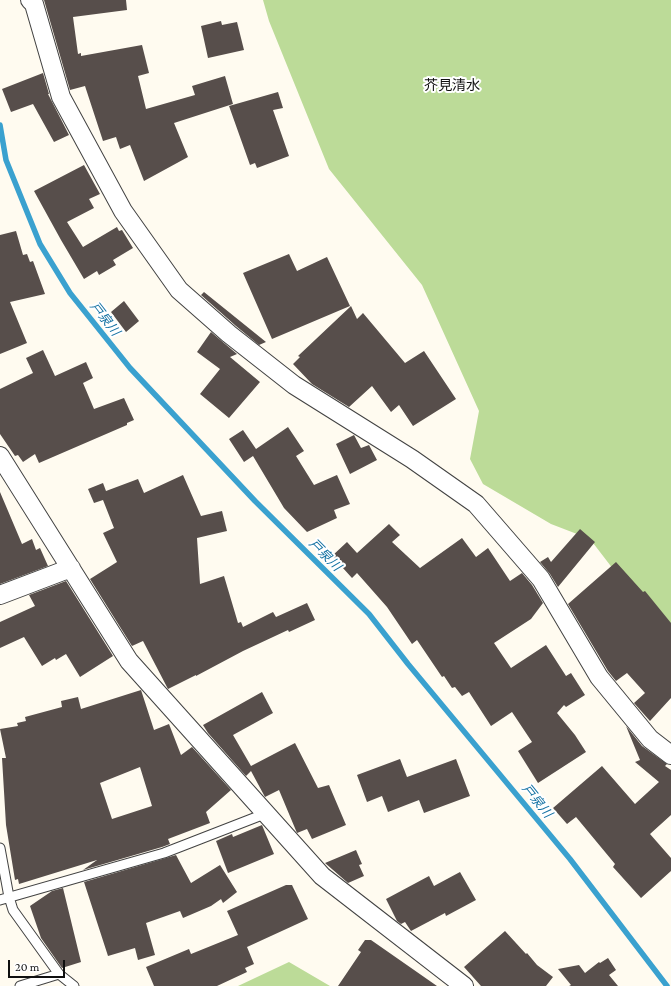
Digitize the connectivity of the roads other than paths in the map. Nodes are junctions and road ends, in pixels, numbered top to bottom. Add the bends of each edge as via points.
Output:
1 (30, 0) edge
2 (0, 456) edge
3 (71, 568) junction
4 (0, 595) edge
5 (671, 755) edge
6 (267, 813) junction
7 (0, 848) edge
8 (4, 898) edge
9 (59, 974) junction
10 (20, 986) edge
11 (74, 986) edge
12 (464, 986) edge

1 - 5 street via 34,4 61,97 122,211 179,290 229,334 294,385 412,459 476,504 541,579 598,677 650,739
2 - 3 street
3 - 4 street
3 - 6 street via 129,661
6 - 8 lane via 164,853
6 - 12 street via 322,876
7 - 8 lane
8 - 9 lane
9 - 10 lane
9 - 11 lane

